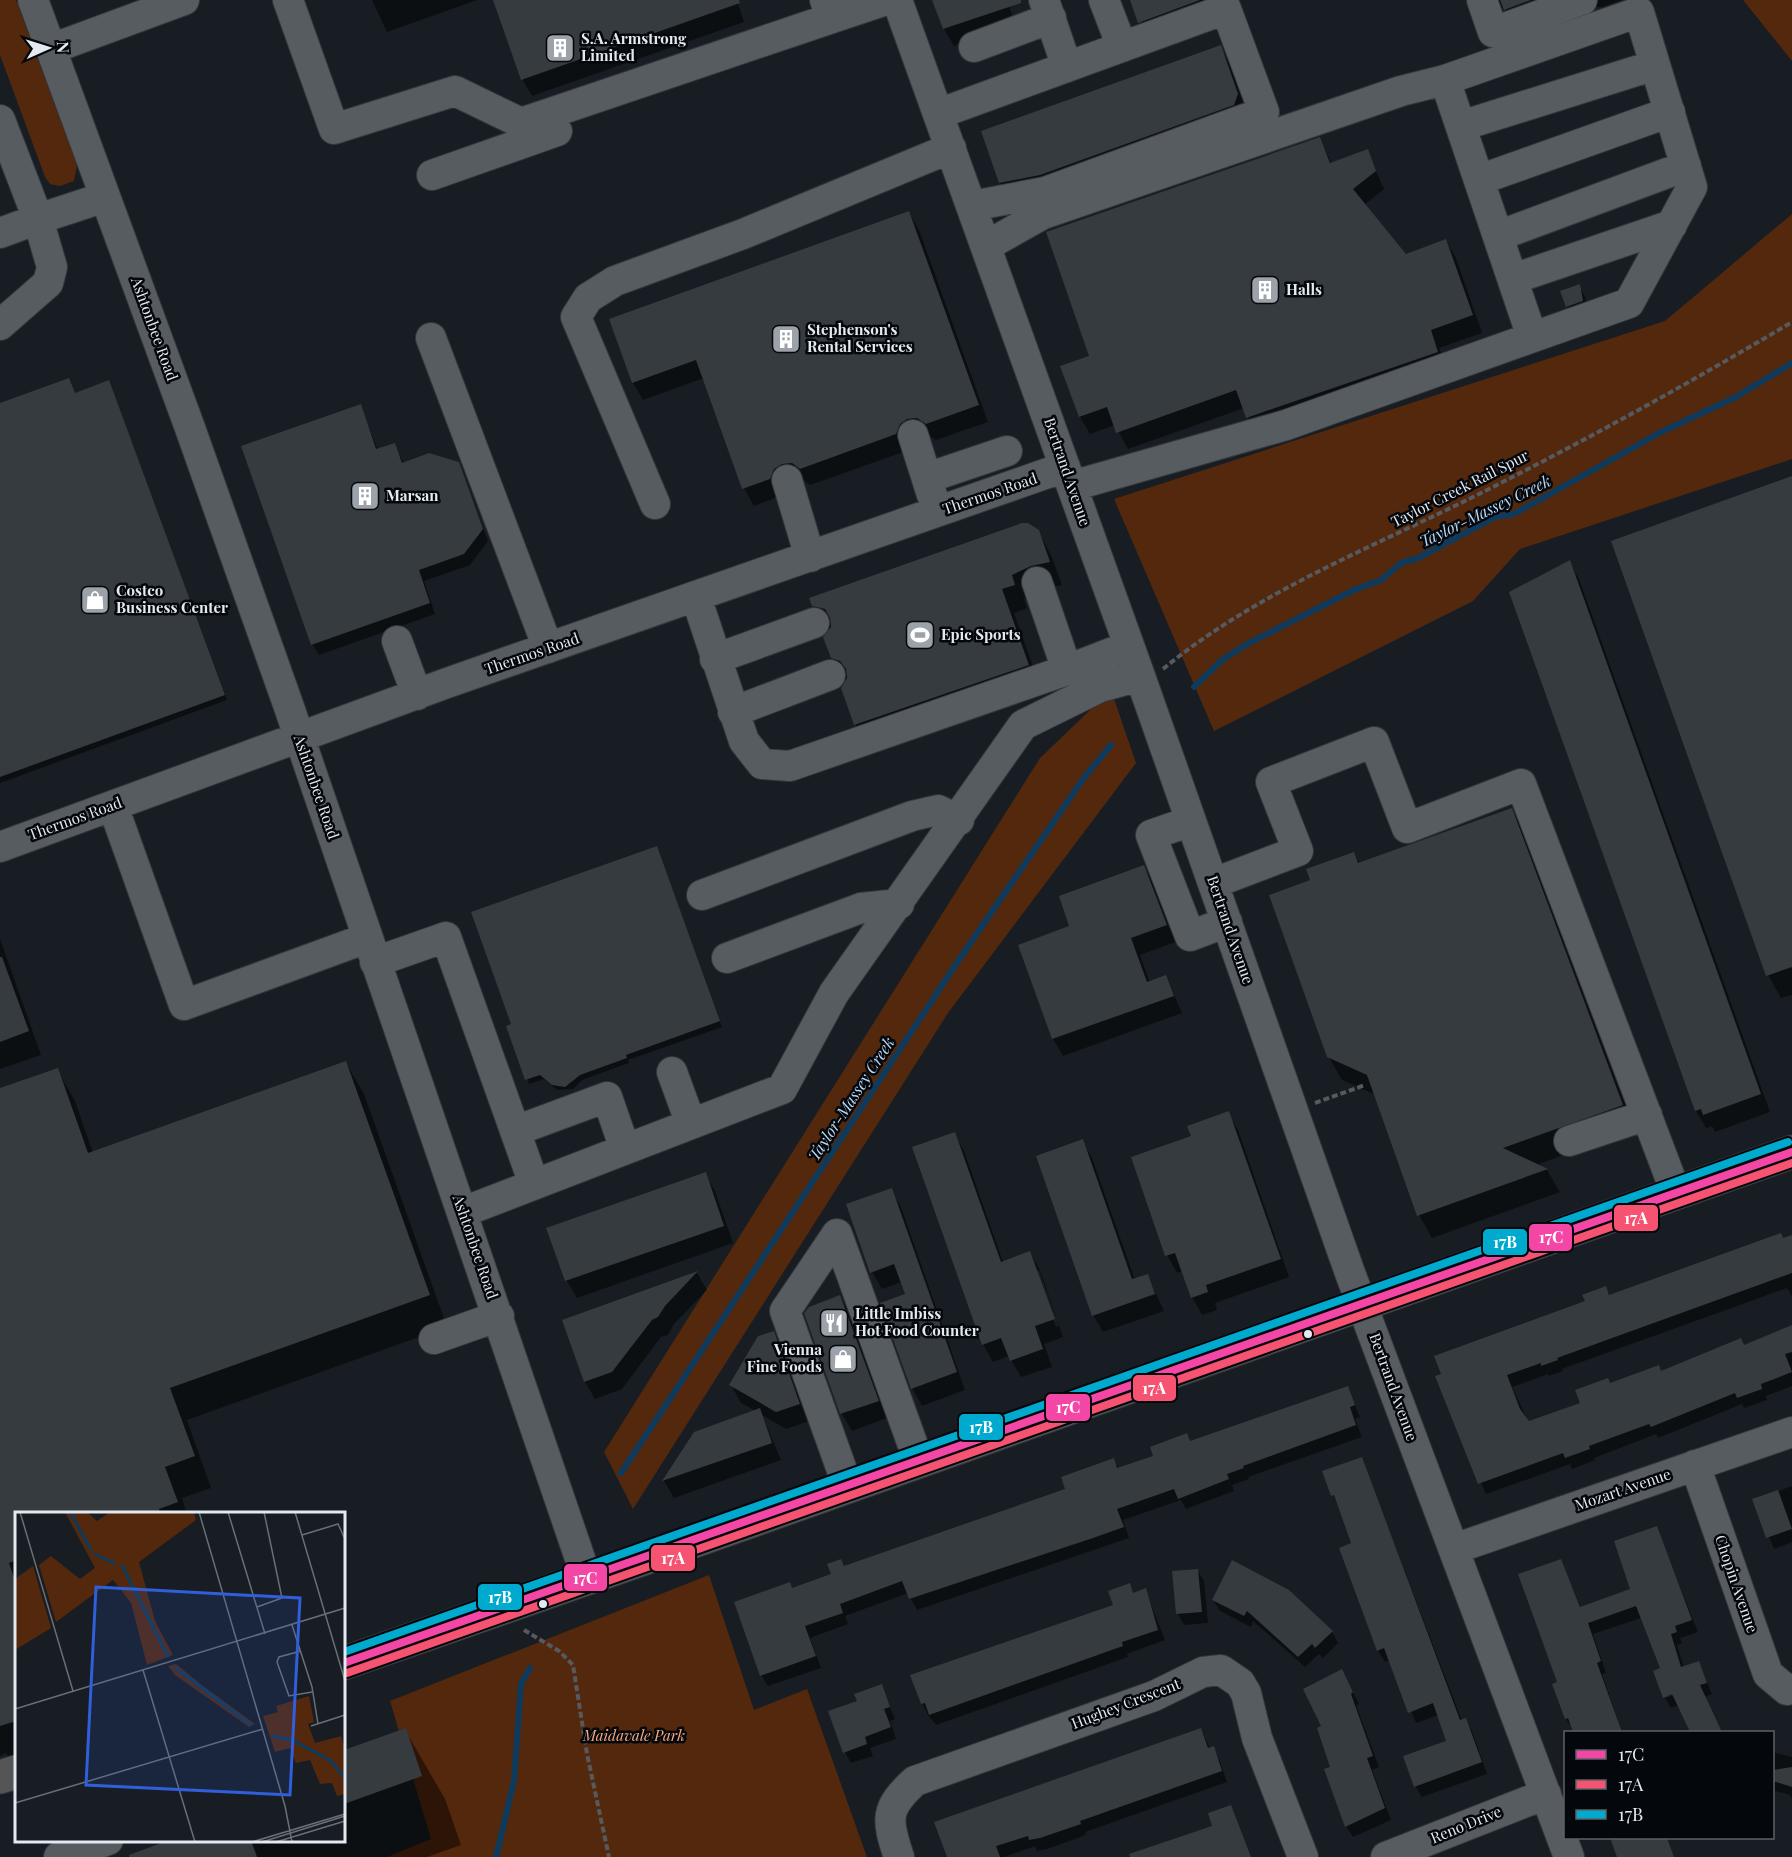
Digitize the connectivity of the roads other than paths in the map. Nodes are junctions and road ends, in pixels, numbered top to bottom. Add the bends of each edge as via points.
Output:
1 (33, 0) edge
2 (184, 0) edge
3 (288, 0) edge
4 (886, 0) edge
5 (897, 0) edge
6 (1104, 0) edge
7 (1482, 0) edge
8 (1582, 0) edge
9 (1224, 5) edge
10 (828, 9) edge
11 (1048, 9) edge
12 (974, 47) dead end
13 (1122, 47) junction
14 (51, 49) junction
15 (1655, 65) junction
16 (1067, 67) junction
17 (1445, 80) junction
18 (1670, 112) junction
19 (938, 114) junction
20 (0, 120) edge
21 (1461, 126) junction
22 (951, 148) junction
23 (1686, 166) junction
24 (432, 175) dead end
25 (1479, 180) junction
26 (105, 197) junction
27 (972, 206) junction
28 (38, 219) junction
29 (1671, 225) junction
30 (0, 233) edge
31 (1498, 236) junction
32 (986, 246) junction
33 (1513, 279) junction
34 (0, 325) edge
35 (1532, 337) junction
36 (431, 338) dead end
37 (913, 435) dead end
38 (1007, 451) dead end
39 (1068, 477) junction
40 (927, 478) junction
41 (787, 480) dead end
42 (655, 504) dead end
43 (938, 512) junction
44 (810, 557) junction
45 (1037, 582) dead end
46 (696, 597) junction
47 (814, 623) dead end
48 (397, 641) dead end
49 (1129, 646) junction
50 (548, 648) junction
51 (715, 659) junction
52 (1067, 670) junction
53 (830, 675) dead end
54 (1140, 676) junction
55 (417, 695) junction
56 (734, 712) junction
57 (299, 738) junction
58 (113, 806) junction
59 (959, 820) junction
60 (1191, 821) junction
61 (0, 846) edge
62 (1214, 883) junction
63 (702, 895) dead end
64 (899, 904) junction
65 (1227, 922) junction
66 (371, 950) junction
67 (727, 958) dead end
68 (672, 1072) dead end
69 (1647, 1115) junction
70 (691, 1124) junction
71 (515, 1131) junction
72 (1569, 1142) dead end
73 (626, 1149) junction
74 (1792, 1152) edge
75 (534, 1184) junction
76 (1676, 1193) junction
77 (462, 1212) junction
78 (1361, 1304) junction
79 (499, 1316) junction
80 (434, 1339) dead end
81 (1792, 1432) edge
82 (919, 1462) junction
83 (1695, 1466) junction
84 (848, 1487) junction
85 (1454, 1549) junction
86 (587, 1579) junction
87 (345, 1663) edge
88 (1792, 1689) edge
89 (15, 1772) edge
90 (0, 1777) edge
91 (1546, 1794) junction
92 (54, 1842) edge
93 (102, 1842) edge
94 (59, 1857) edge
95 (899, 1857) edge
96 (1303, 1857) edge
97 (1386, 1857) edge
98 (1569, 1857) edge

1 - 14 street, Ashtonbee Road
2 - 14 street
3 - 10 street via 334,129 455,90 521,123
4 - 10 street
5 - 19 street, Bertrand Avenue
6 - 13 street
7 - 8 street via 1493,33
9 - 13 street
9 - 27 street via 1264,112 1045,192
10 - 24 street via 806,44
11 - 12 street
11 - 16 street
13 - 16 street
14 - 26 street, Ashtonbee Road
15 - 17 street, Thermos Road via 1639,12
15 - 18 street, Thermos Road
15 - 21 street
16 - 19 street
17 - 21 street
17 - 32 street via 1401,91 1043,214
18 - 23 street, Thermos Road
18 - 25 street
19 - 22 street, Bertrand Avenue
20 - 28 street
21 - 25 street
22 - 27 street, Bertrand Avenue
22 - 42 street via 692,254 615,281 588,298 576,317
23 - 29 street, Thermos Road via 1692,187
23 - 31 street
25 - 31 street
26 - 28 street
26 - 57 street, Ashtonbee Road
27 - 32 street, Bertrand Avenue
28 - 30 street
28 - 34 street via 52,267 48,283
29 - 33 street
29 - 35 street, Thermos Road via 1629,303
31 - 33 street
32 - 39 street, Bertrand Avenue
33 - 35 street
35 - 39 street, Thermos Road via 1286,425
36 - 50 street
37 - 40 street
38 - 40 street
39 - 43 street, Thermos Road
39 - 49 street, Bertrand Avenue
40 - 43 street
41 - 44 street
43 - 44 street, Thermos Road
44 - 46 street, Thermos Road
45 - 52 street
46 - 50 street, Thermos Road
46 - 51 street
47 - 51 street
48 - 55 street
49 - 52 street
49 - 54 street, Bertrand Avenue
50 - 55 street, Thermos Road
51 - 56 street
52 - 56 street via 790,766 762,764 744,741
53 - 56 street
54 - 59 street via 1100,687 1023,725
54 - 60 street, Bertrand Avenue
55 - 57 street, Thermos Road
57 - 58 street, Thermos Road
57 - 66 street, Ashtonbee Road
58 - 61 street, Thermos Road
58 - 66 street via 184,1005
59 - 63 street via 938,810 912,816
59 - 64 street
60 - 62 street, Bertrand Avenue
60 - 65 street via 1151,835 1190,936
62 - 65 street, Bertrand Avenue
62 - 69 street via 1298,851 1271,782 1374,742 1407,828 1521,784
64 - 67 street via 861,908
64 - 70 street via 834,993 782,1089
65 - 78 street, Bertrand Avenue
66 - 71 street via 446,937
66 - 77 street, Ashtonbee Road
68 - 70 street
69 - 72 street
69 - 76 street
70 - 73 street
71 - 73 street via 607,1097
71 - 75 street
73 - 75 street
74 - 76 main road
75 - 77 street
76 - 78 main road
77 - 79 street, Ashtonbee Road
78 - 82 main road
78 - 85 street, Bertrand Avenue
79 - 80 street
79 - 86 street, Ashtonbee Road
81 - 83 street, Mozart Avenue
82 - 84 main road
82 - 84 street via 837,1234 785,1311
83 - 85 street, Mozart Avenue
83 - 88 street, Chopin Avenue via 1768,1674 1787,1690
84 - 86 main road
85 - 91 street, Bertrand Avenue
86 - 87 main road
89 - 90 main road
91 - 97 street, Reno Drive
91 - 98 street, Bertrand Avenue
92 - 94 street
93 - 94 street
95 - 96 street, Hughey Crescent via 890,1824 892,1805 915,1781 1154,1696 1203,1672 1221,1670 1240,1683 1246,1693 1257,1738

